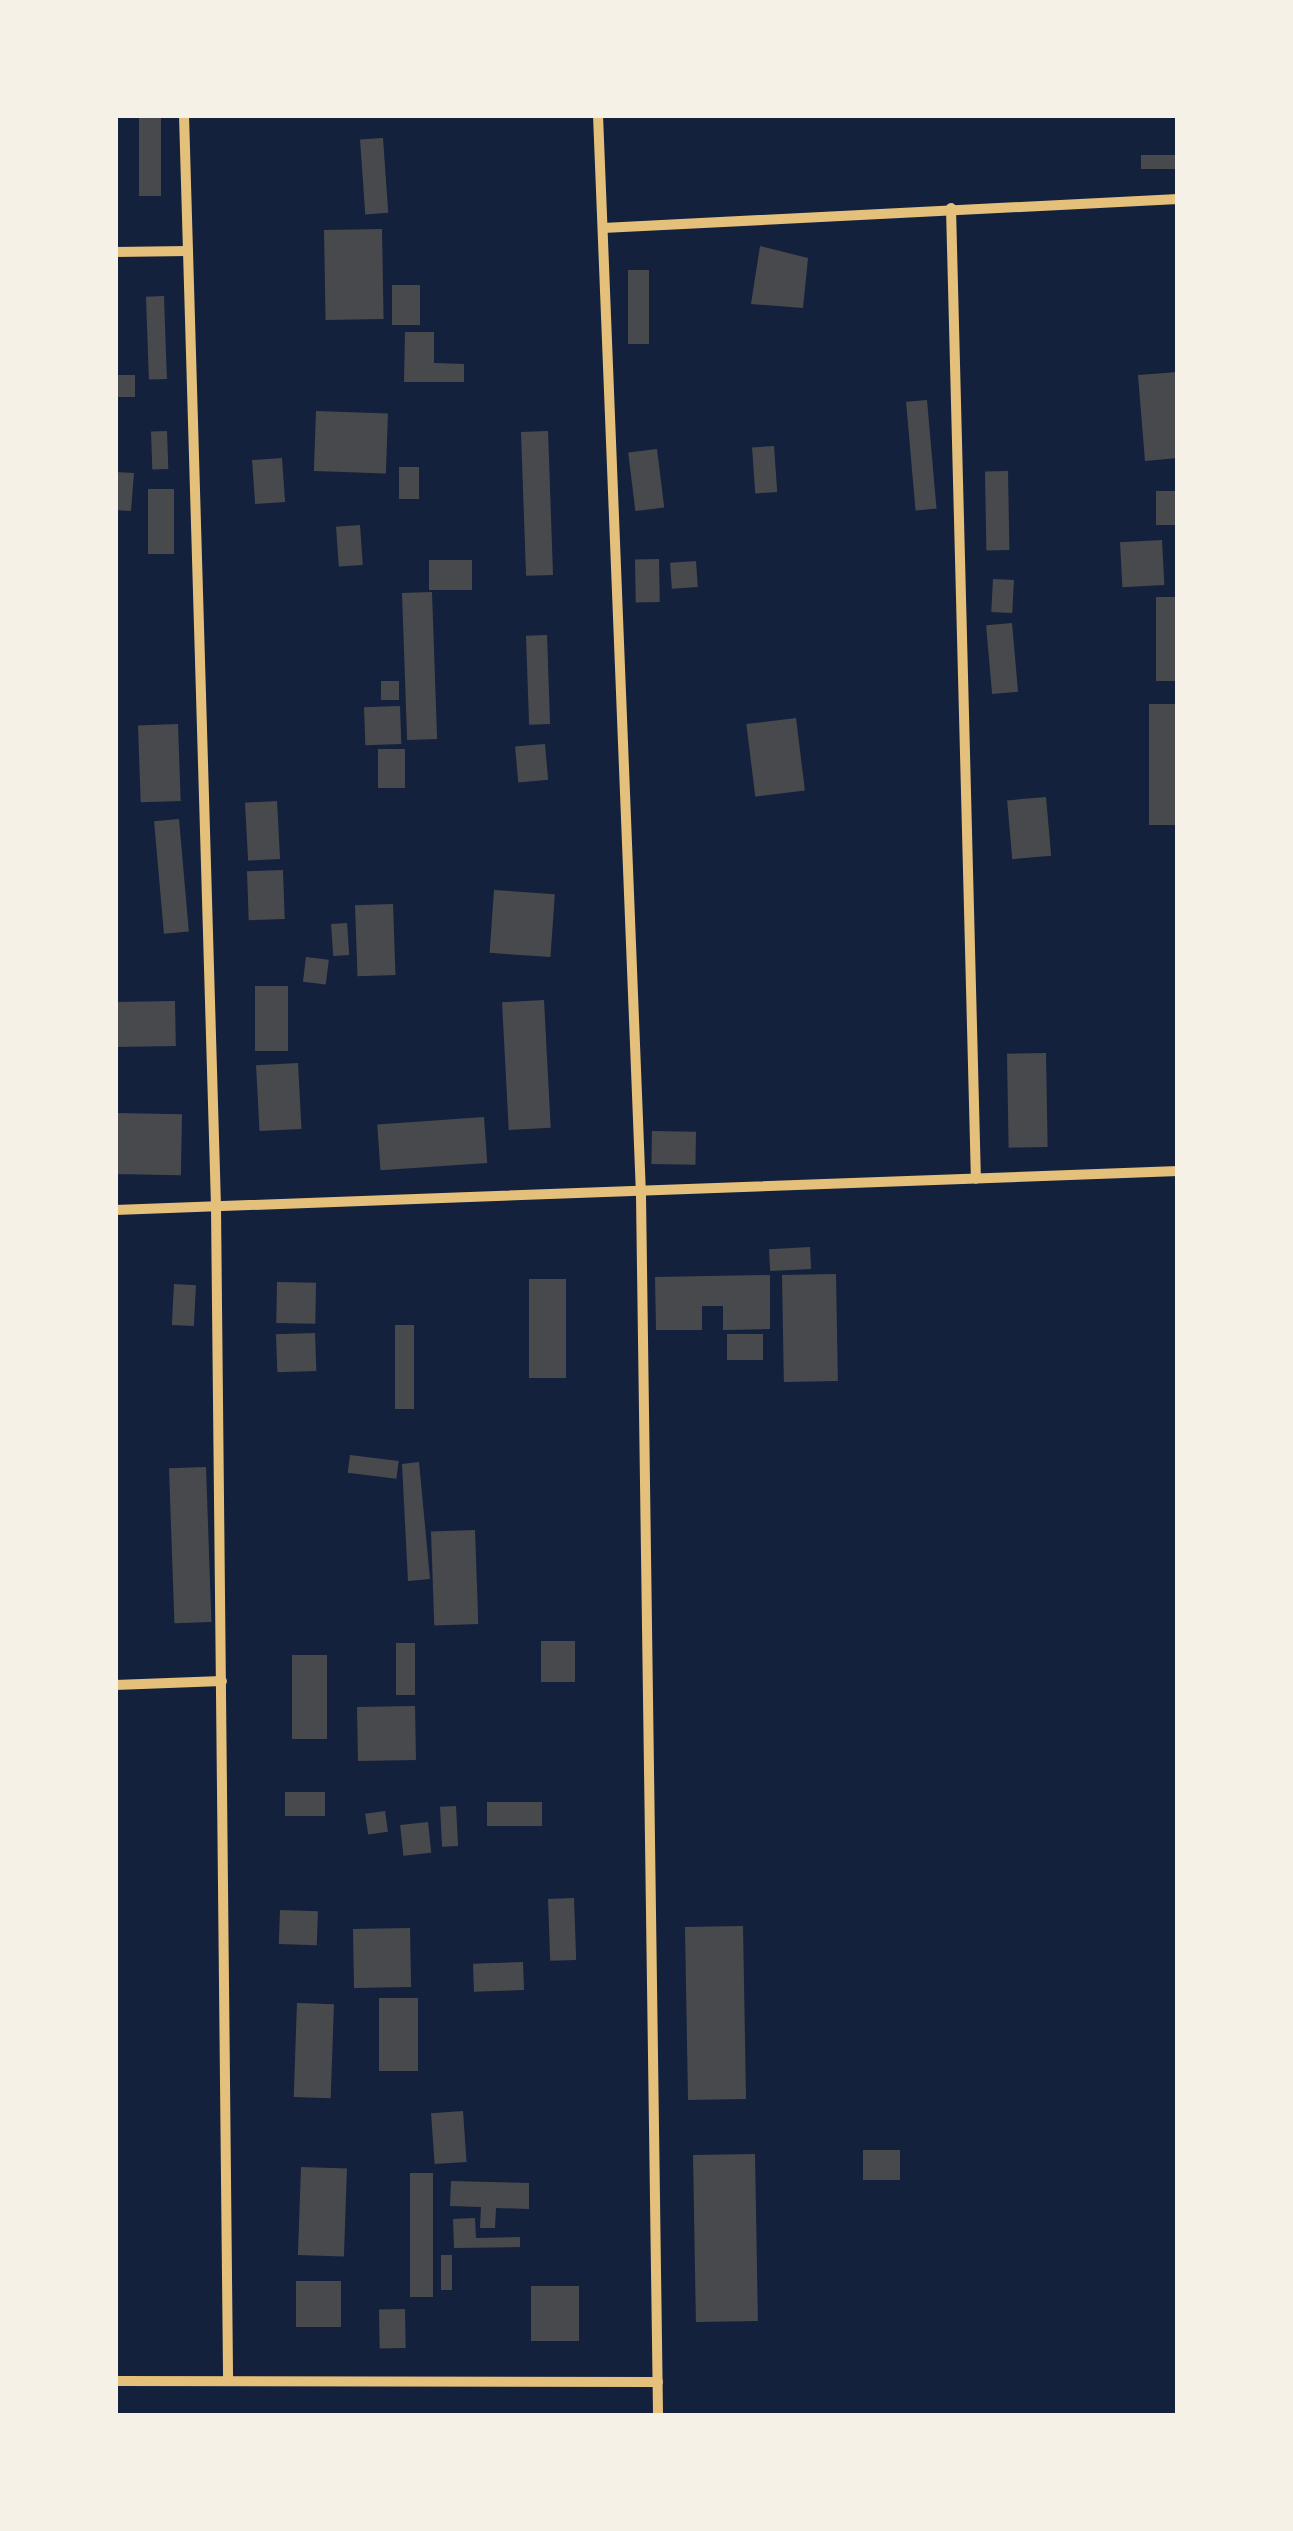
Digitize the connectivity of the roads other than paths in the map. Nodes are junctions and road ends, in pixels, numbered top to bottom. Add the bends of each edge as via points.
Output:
1 (184, 115) edge
2 (598, 115) edge
3 (1178, 199) edge
4 (951, 208) junction
5 (602, 228) junction
6 (188, 251) junction
7 (115, 252) edge
8 (1178, 1171) edge
9 (976, 1178) junction
10 (640, 1196) junction
11 (216, 1207) junction
12 (115, 1210) edge
13 (222, 1681) junction
14 (115, 1686) edge
15 (228, 2377) junction
16 (115, 2381) edge
17 (658, 2382) junction
18 (658, 2416) edge

1 - 6 street
2 - 5 street
3 - 4 street
4 - 5 street
4 - 9 street
5 - 10 street
6 - 7 street
6 - 11 street
8 - 9 street
9 - 10 street
10 - 11 street
10 - 17 street
11 - 12 street
11 - 13 street
13 - 14 street
13 - 15 street
15 - 16 street
15 - 17 street
17 - 18 street

